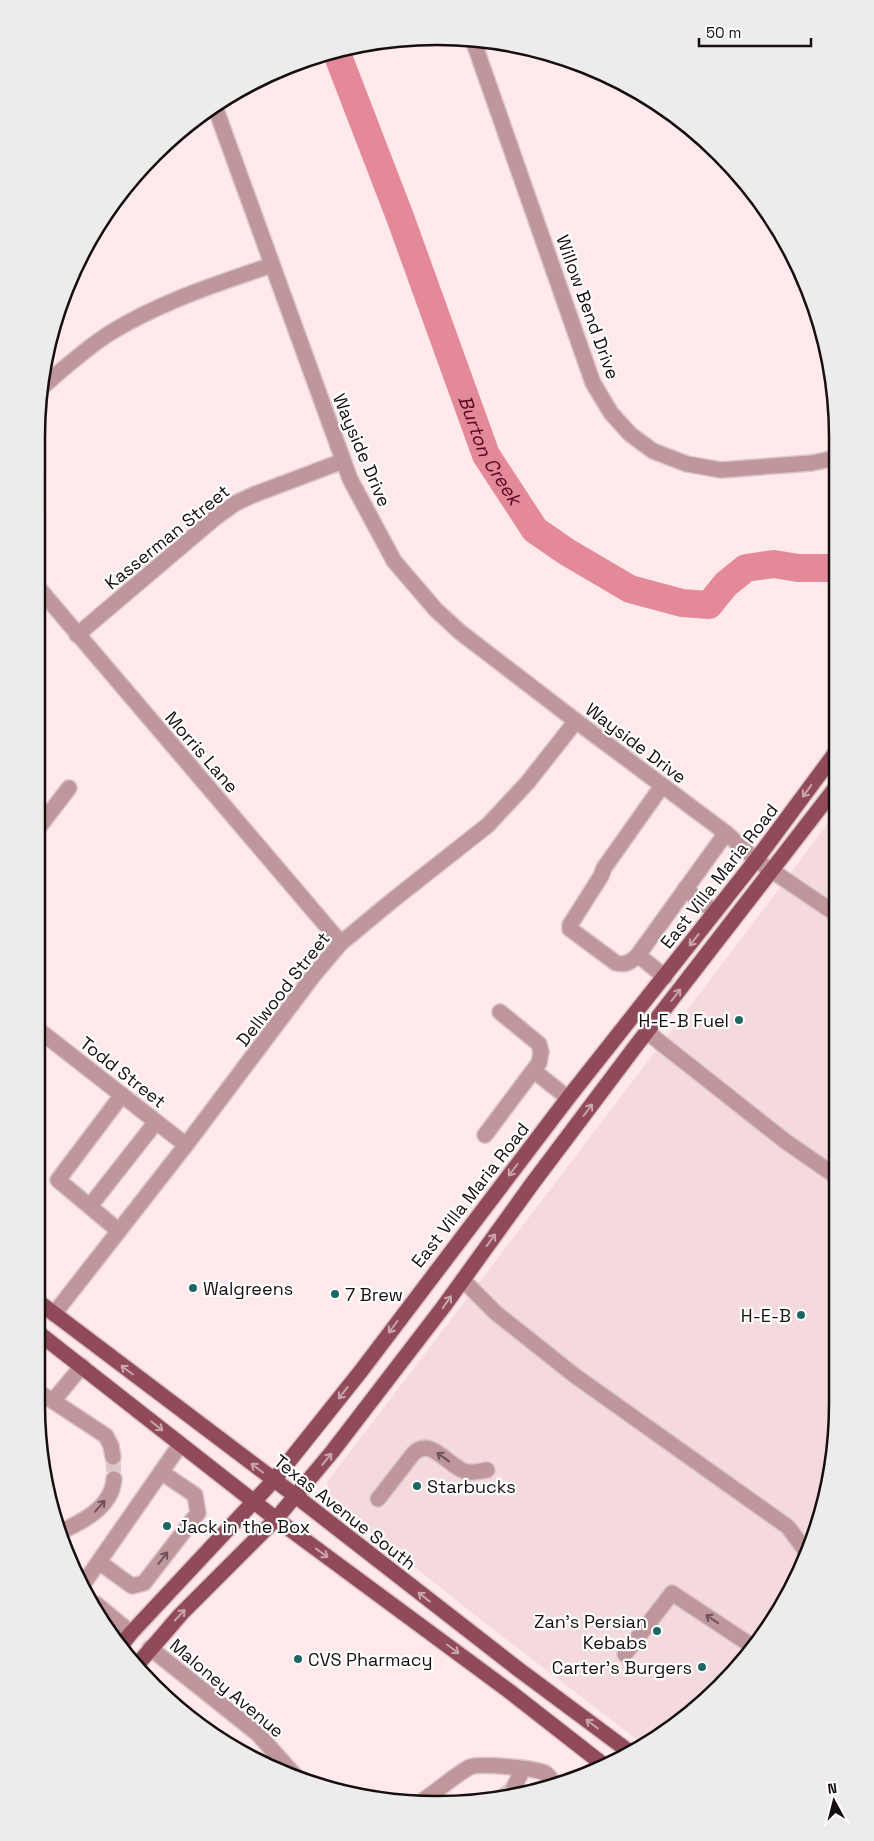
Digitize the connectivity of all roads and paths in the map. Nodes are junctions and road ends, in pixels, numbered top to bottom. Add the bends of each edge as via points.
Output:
1 (475, 47) edge
2 (217, 112) edge
3 (272, 265) junction
4 (49, 382) edge
5 (829, 459) edge
6 (343, 461) junction
7 (45, 597) edge
8 (77, 635) junction
9 (576, 721) junction
10 (829, 761) edge
11 (662, 786) junction
12 (68, 788) dead end
13 (829, 796) edge
14 (45, 819) edge
15 (726, 833) junction
16 (756, 860) junction
17 (772, 870) junction
18 (685, 890) junction
19 (829, 909) edge
20 (715, 912) junction
21 (341, 943) junction
22 (638, 955) junction
23 (665, 977) junction
24 (500, 1012) dead end
25 (647, 1032) junction
26 (45, 1035) edge
27 (534, 1071) junction
28 (122, 1095) junction
29 (568, 1098) junction
30 (156, 1122) junction
31 (485, 1136) dead end
32 (186, 1145) junction
33 (829, 1171) edge
34 (90, 1206) junction
35 (119, 1231) junction
36 (463, 1280) junction
37 (45, 1307) edge
38 (54, 1314) junction
39 (45, 1339) edge
40 (82, 1366) junction
41 (45, 1396) edge
42 (53, 1401) junction
43 (180, 1445) junction
44 (113, 1457) tunnel mouth
45 (487, 1470) dead end
46 (161, 1472) junction
47 (114, 1479) tunnel mouth
48 (274, 1480) junction
49 (296, 1496) junction
50 (378, 1499) dead end
51 (256, 1502) junction
52 (276, 1519) junction
53 (66, 1529) edge
54 (802, 1546) edge
55 (99, 1562) junction
56 (86, 1580) edge
57 (105, 1611) edge
58 (131, 1633) junction
59 (125, 1641) edge
60 (748, 1643) edge
61 (150, 1648) junction
62 (626, 1654) dead end
63 (141, 1660) edge
64 (624, 1748) edge
65 (599, 1761) edge
66 (286, 1766) edge
67 (523, 1769) junction
68 (550, 1779) edge
69 (514, 1787) tunnel mouth
70 (430, 1796) edge

1 - 5 street, Willow Bend Drive via 593,383 611,414 653,451 687,464 721,470
2 - 3 street, Wayside Drive
3 - 4 street via 188,294 150,312 110,334
3 - 6 street, Wayside Drive
6 - 8 street, Kasserman Street via 236,503
6 - 9 street, Wayside Drive via 360,500 394,561 436,610
7 - 8 street, Morris Lane
8 - 21 street, Morris Lane
9 - 11 street, Wayside Drive
9 - 21 street, Dellwood Street via 528,782 488,825
10 -> 16 main road, East Villa Maria Road
11 - 15 street, Wayside Drive
11 - 22 street via 604,868 570,925 570,929 616,963 630,963
12 - 14 street
13 - 17 main road
15 - 16 street, Wayside Drive
15 - 18 street
16 - 17 street, Wayside Drive
16 - 20 main road, East Villa Maria Road
17 - 19 street, Wayside Drive
25 -> 17 main road
18 - 20 street
18 - 22 street
20 -> 23 main road, East Villa Maria Road
21 - 32 street, Dellwood Street
22 - 23 street
23 - 29 main road, East Villa Maria Road
24 - 27 street via 539,1044 541,1058
25 - 33 street via 785,1141
36 -> 25 main road
26 - 28 street, Todd Street
27 - 29 street
27 - 31 street
28 - 30 street, Todd Street
28 - 34 street via 58,1180
29 -> 48 main road, East Villa Maria Road
30 - 32 street, Todd Street
30 - 34 street
32 - 35 street, Dellwood Street
34 - 35 street
35 - 38 street, Dellwood Street
49 -> 36 main road via 383,1388
36 - 54 street via 496,1313 574,1375 788,1528
37 - 38 main road, Texas Avenue South
48 -> 38 main road, Texas Avenue South
39 - 40 main road
40 - 42 street
40 -> 43 main road
41 - 42 street
42 - 44 street via 106,1436
43 - 46 street
43 - 51 main road
45 -> 50 street via 465,1471 432,1449 422,1448 413,1454
46 - 55 street
55 -> 46 street via 132,1586 144,1583 198,1513 195,1495
53 -> 47 street via 90,1517 107,1498
48 - 49 main road, Texas Avenue South
48 - 51 main road, East Villa Maria Road
49 - 52 main road
64 -> 49 main road, Texas Avenue South
51 - 52 main road
51 - 58 main road, East Villa Maria Road
61 -> 52 main road
52 -> 65 main road
55 - 56 street
57 - 58 street
58 - 59 main road, East Villa Maria Road
60 -> 62 street via 672,1592
61 - 63 main road
61 - 66 street, Maloney Avenue via 258,1734
67 - 68 street via 544,1773
67 - 69 street
67 - 70 street via 471,1767

